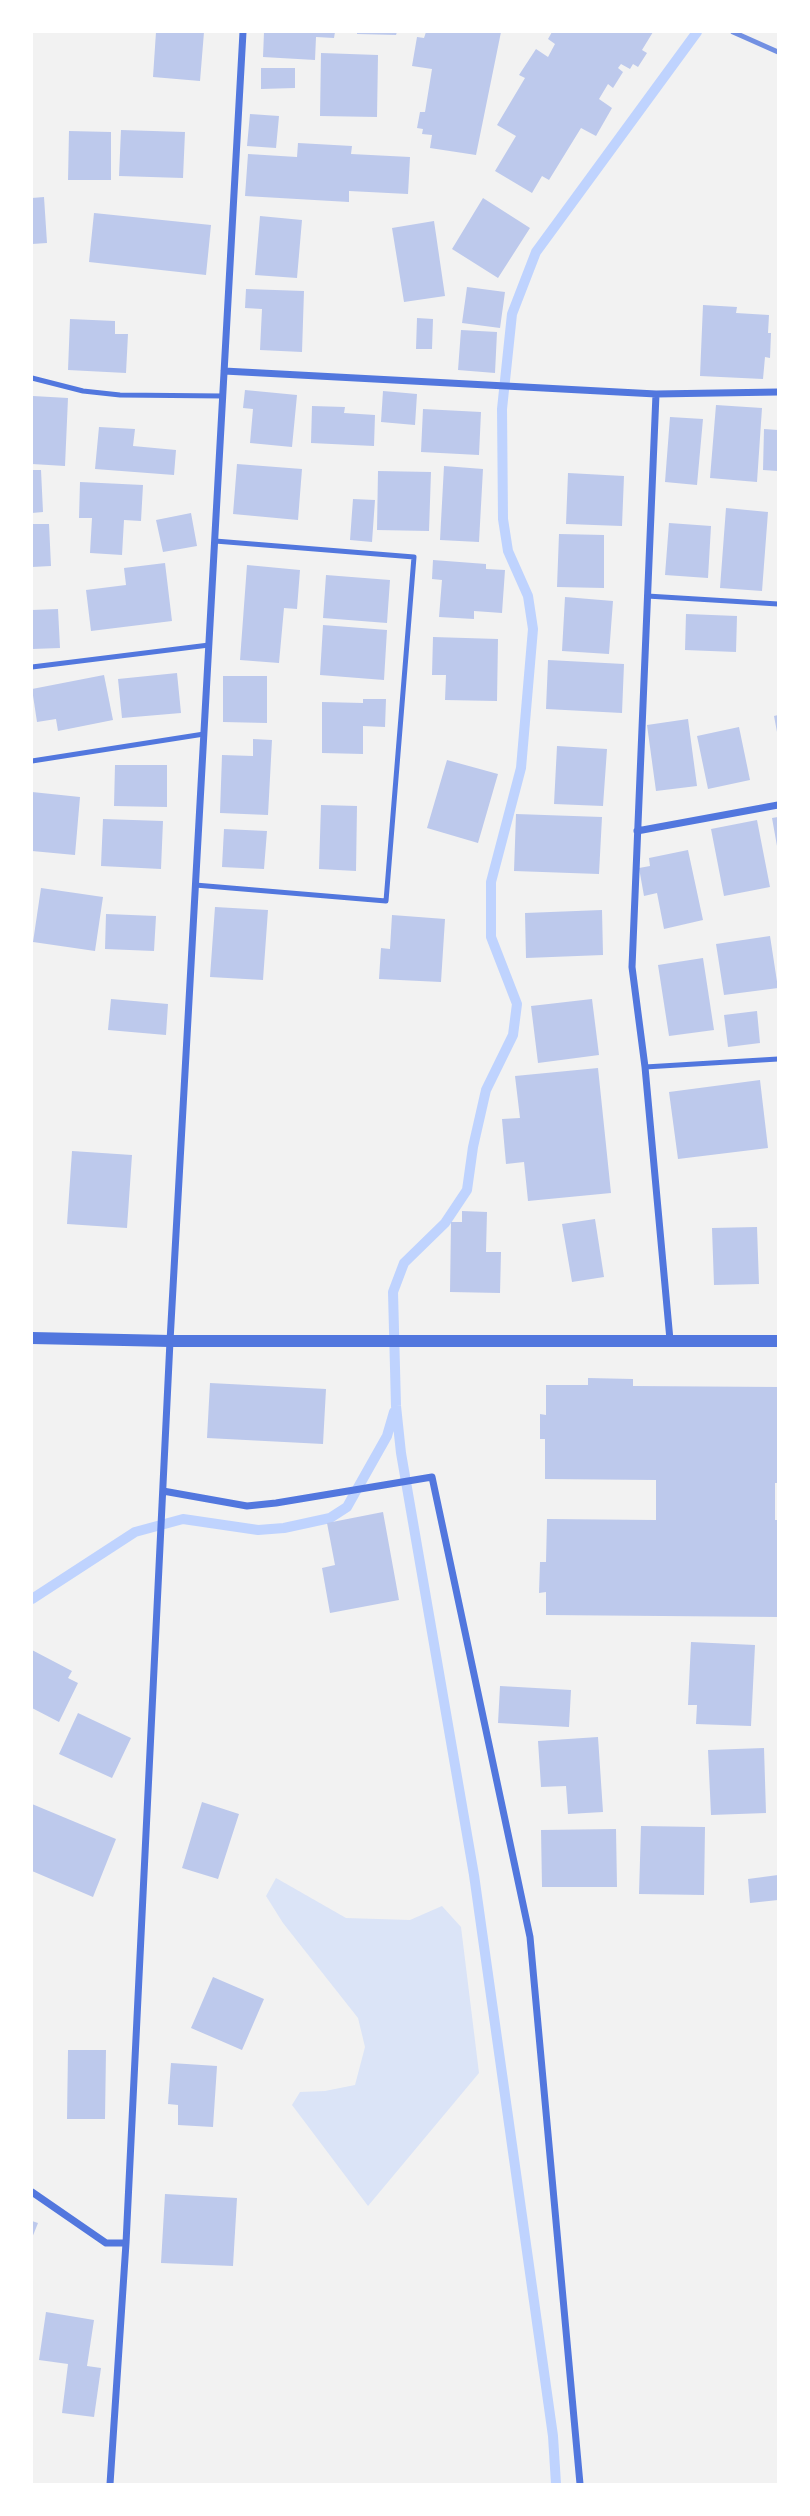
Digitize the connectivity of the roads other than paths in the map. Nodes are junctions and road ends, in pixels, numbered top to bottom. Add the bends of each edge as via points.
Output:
1 (243, 32) edge
2 (224, 371) junction
3 (32, 378) edge
4 (779, 392) edge
5 (656, 394) junction
6 (223, 396) junction
7 (215, 541) junction
8 (648, 596) junction
9 (779, 604) edge
10 (209, 645) junction
11 (32, 667) edge
12 (204, 734) junction
13 (32, 761) edge
14 (779, 805) edge
15 (637, 831) junction
16 (195, 885) junction
17 (779, 1059) edge
18 (645, 1067) junction
19 (32, 1338) edge
20 (670, 1340) junction
21 (170, 1341) junction
22 (779, 1341) edge
23 (163, 1491) junction
24 (32, 2192) edge
25 (126, 2243) junction
26 (110, 2484) edge
27 (580, 2484) edge

1 - 2 street
2 - 5 street
2 - 6 street
3 - 6 lane via 120,395
4 - 5 street
5 - 8 street
6 - 7 street
7 - 10 street
7 - 16 lane via 414,557 386,901
8 - 9 lane
8 - 15 street
10 - 11 lane
10 - 12 street
12 - 13 lane
12 - 16 street
14 - 15 street
15 - 18 street via 632,967
16 - 21 street
17 - 18 lane
18 - 20 street
19 - 21 street
20 - 21 street
20 - 22 street
21 - 23 street
23 - 25 street
23 - 27 street via 247,1506 432,1477 530,1937
24 - 25 street via 106,2243
25 - 26 street

